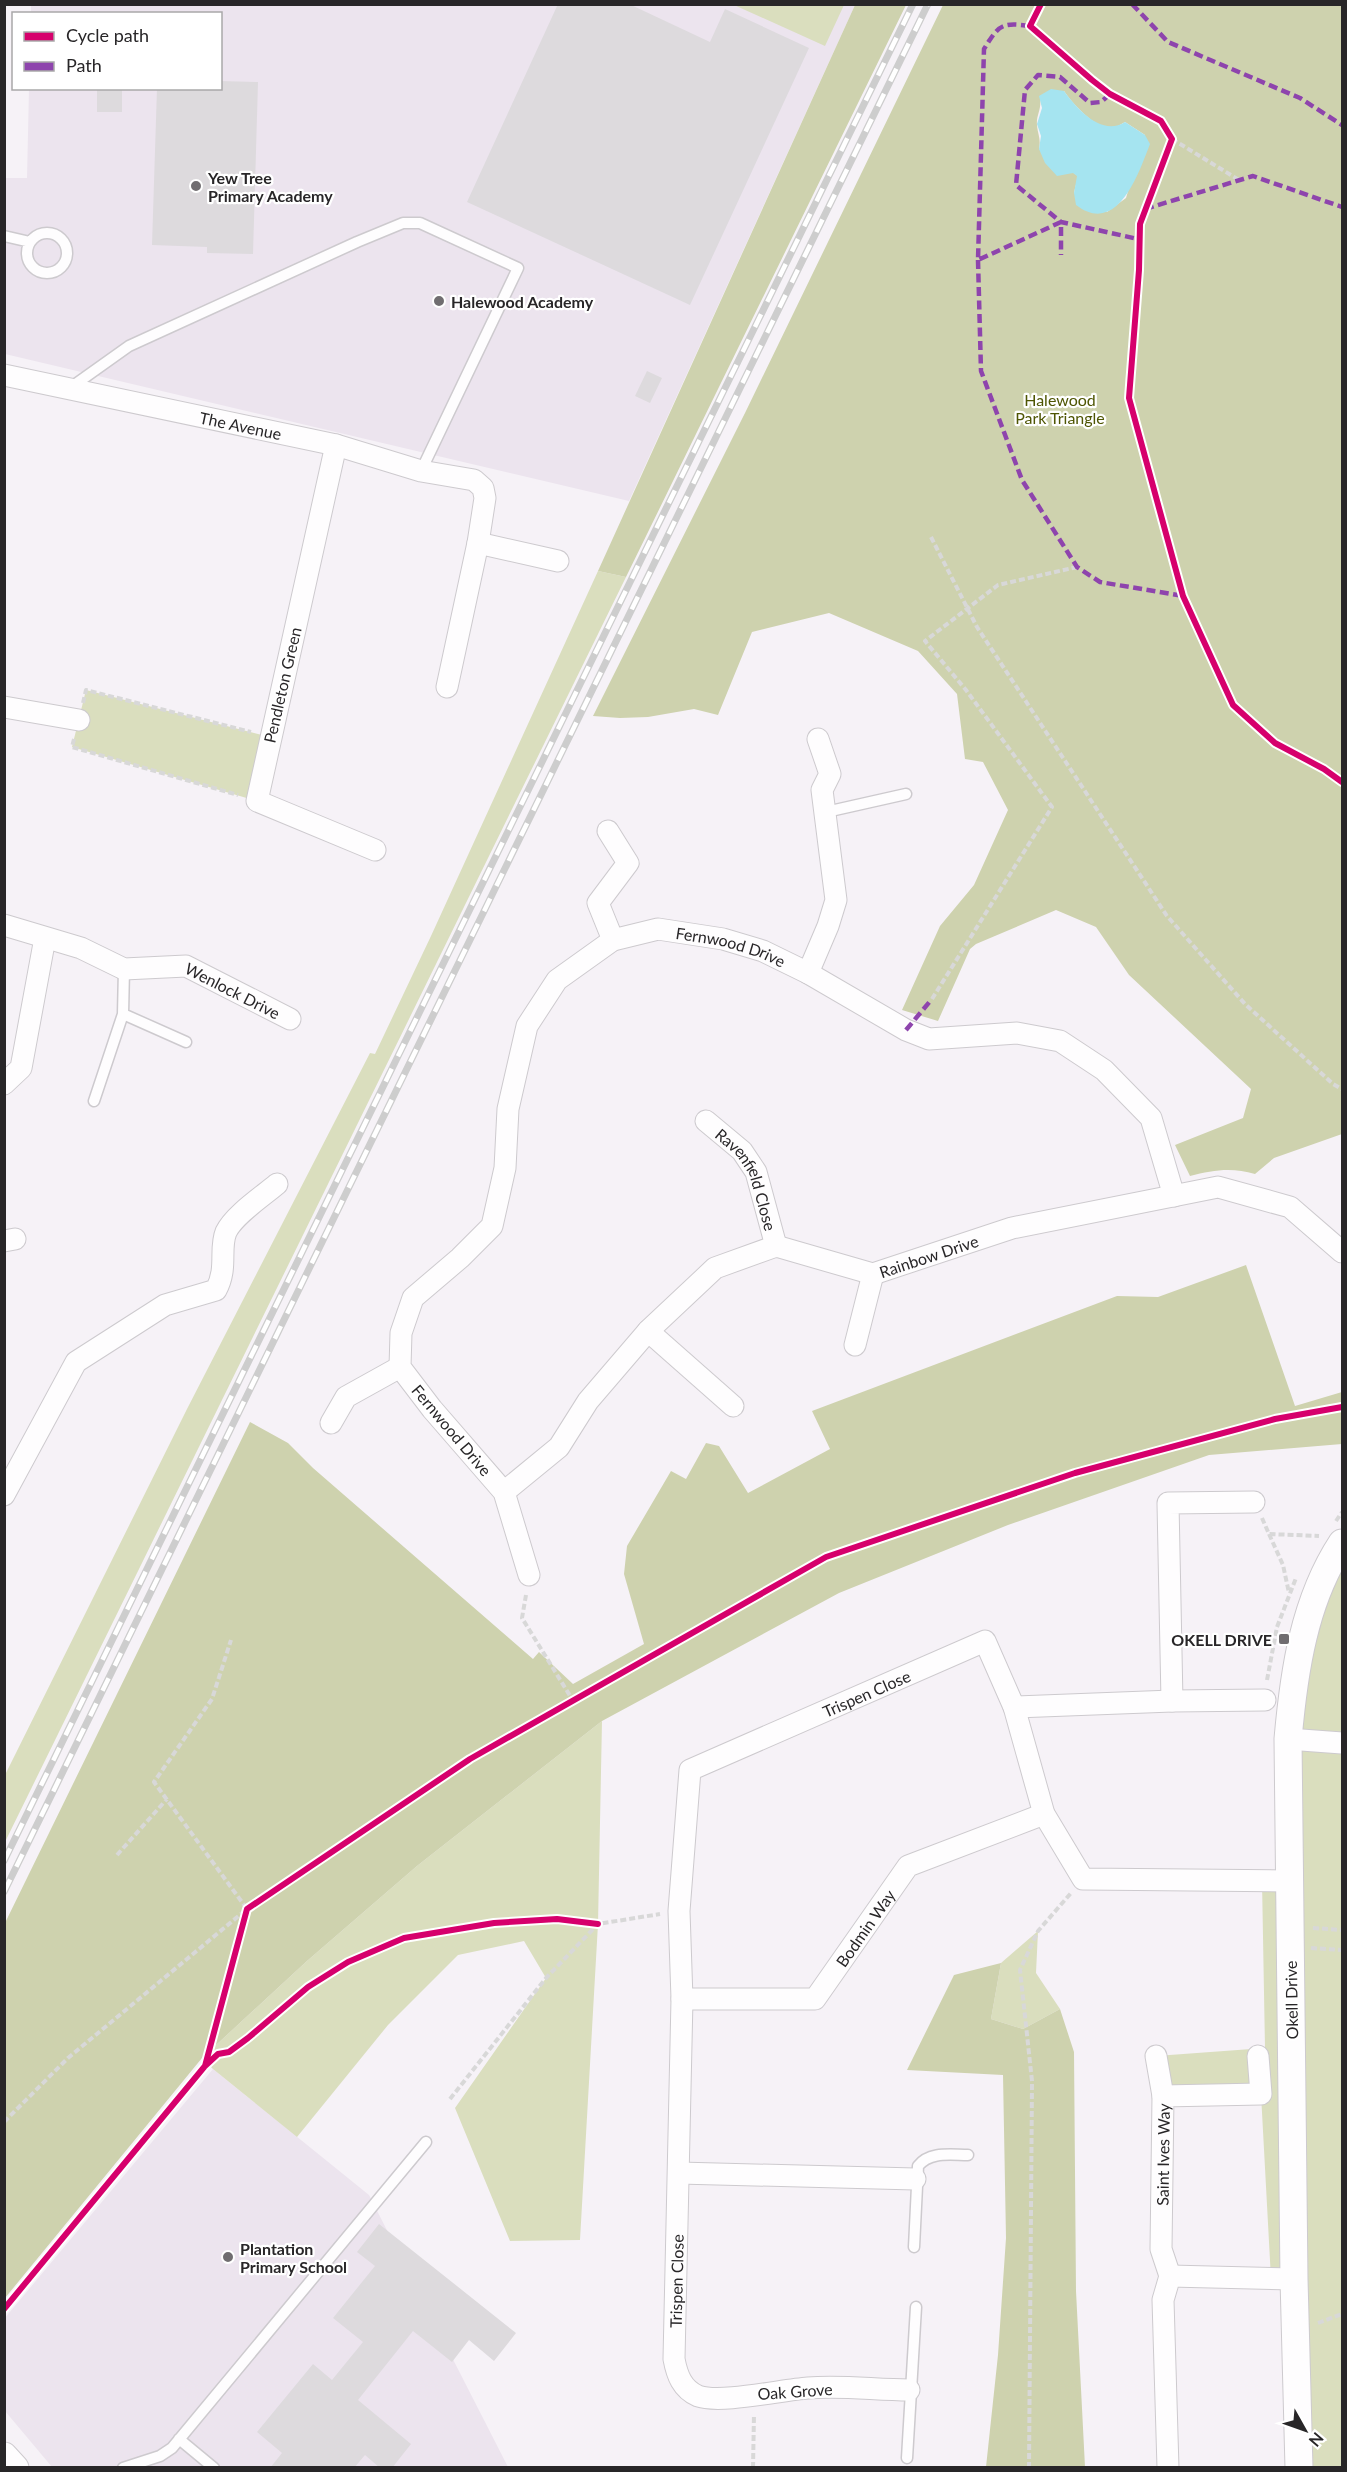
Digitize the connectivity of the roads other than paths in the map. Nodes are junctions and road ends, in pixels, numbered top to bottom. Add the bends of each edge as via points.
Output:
1 (4, 236) edge
2 (30, 242) dead end
3 (4, 375) edge
4 (69, 389) junction
5 (336, 445) junction
6 (421, 471) junction
7 (478, 543) junction
8 (558, 561) dead end
9 (447, 687) dead end
10 (4, 707) edge
11 (79, 720) road end
12 (818, 739) dead end
13 (906, 794) dead end
14 (826, 812) junction
15 (608, 831) dead end
16 (375, 850) dead end
17 (4, 925) edge
18 (45, 938) junction
19 (613, 940) junction
20 (124, 969) junction
21 (808, 973) junction
22 (123, 1014) junction
23 (290, 1019) dead end
24 (186, 1042) dead end
25 (4, 1084) edge
26 (94, 1101) dead end
27 (706, 1121) dead end
28 (277, 1184) dead end
29 (1174, 1196) junction
30 (776, 1246) junction
31 (1342, 1252) edge
32 (873, 1274) junction
33 (648, 1331) junction
34 (855, 1345) dead end
35 (400, 1367) junction
36 (733, 1406) dead end
37 (331, 1423) dead end
38 (504, 1492) junction
39 (4, 1495) edge
40 (1254, 1502) road end
41 (1332, 1540) edge
42 (529, 1575) road end
43 (1265, 1700) dead end
44 (1172, 1701) junction
45 (1014, 1707) junction
46 (1288, 1739) junction
47 (1342, 1743) edge
48 (1044, 1814) junction
49 (1289, 1881) junction
50 (681, 1999) junction
51 (1156, 2056) dead end
52 (1258, 2056) dead end
53 (1163, 2096) junction
54 (426, 2142) dead end
55 (968, 2155) dead end
56 (679, 2173) junction
57 (915, 2179) junction
58 (914, 2247) dead end
59 (1170, 2276) junction
60 (1294, 2279) junction
61 (916, 2307) dead end
62 (685, 2387) joint
63 (909, 2390) junction
64 (180, 2439) junction
65 (4, 2456) edge
66 (907, 2458) dead end
67 (15, 2468) edge
68 (123, 2468) edge
69 (214, 2468) edge
70 (1168, 2468) edge
71 (1299, 2468) edge

1 - 2 lane
3 - 4 street, The Avenue
4 - 5 street, The Avenue
4 - 6 lane via 129,346 357,242 402,223 420,223 518,268
5 - 6 street, The Avenue
5 - 16 street, Pendleton Green via 257,801
6 - 7 street, The Avenue via 474,480 483,488
7 - 8 street
7 - 9 street
10 - 11 street
12 - 14 street via 830,774 822,790
13 - 14 lane
14 - 21 street via 836,900
15 - 19 street via 628,863 598,903
17 - 18 street, Wenlock Drive
18 - 20 street, Wenlock Drive via 81,948
18 - 25 street via 21,1068
19 - 21 street, Fernwood Drive via 658,929 723,939 763,951
19 - 35 street, Fernwood Drive via 557,980 527,1026 508,1109 505,1168 492,1226 413,1298 401,1333
20 - 22 lane
20 - 23 street, Wenlock Drive via 186,966
21 - 29 street, Fernwood Drive via 906,1030 929,1039 1017,1033 1060,1041 1104,1070 1151,1118
22 - 24 lane
22 - 26 lane
27 - 30 street, Ravenfield Close via 742,1151 756,1172
28 - 39 street via 226,1232 222,1279 216,1290 165,1305 75,1362
29 - 31 street, Rainbow Drive via 1218,1187 1290,1207
29 - 32 street, Rainbow Drive via 1012,1228
30 - 32 street, Rainbow Drive
30 - 33 street via 715,1268
32 - 34 street
33 - 36 street
33 - 38 street via 588,1401 559,1447
35 - 37 street via 346,1397
35 - 38 street, Fernwood Drive
38 - 42 street
40 - 44 street via 1168,1503
41 - 46 street, Okell Drive via 1307,1621 1292,1692
43 - 44 street
44 - 45 street
45 - 48 street, Trispen Close
45 - 50 street, Trispen Close via 985,1641 690,1770 679,1911
46 - 47 street
46 - 49 street, Okell Drive
48 - 49 street, Trispen Close via 1083,1879
48 - 50 street, Bodmin Way via 908,1866 815,1999
49 - 60 street, Okell Drive
50 - 56 street, Trispen Close
51 - 53 street
52 - 53 street, Saint Ives Way via 1261,2094
53 - 59 street, Saint Ives Way via 1161,2249
54 - 64 lane
55 - 57 lane via 931,2156 922,2160
56 - 57 street
56 - 62 street, Trispen Close via 674,2359 677,2376
57 - 58 lane
59 - 60 street
59 - 70 street via 1163,2300
60 - 71 street, Okell Drive
61 - 63 lane
62 - 63 street, Oak Grove via 697,2396 715,2400 810,2387
63 - 66 lane
64 - 68 lane via 160,2456
64 - 69 lane
65 - 67 street

